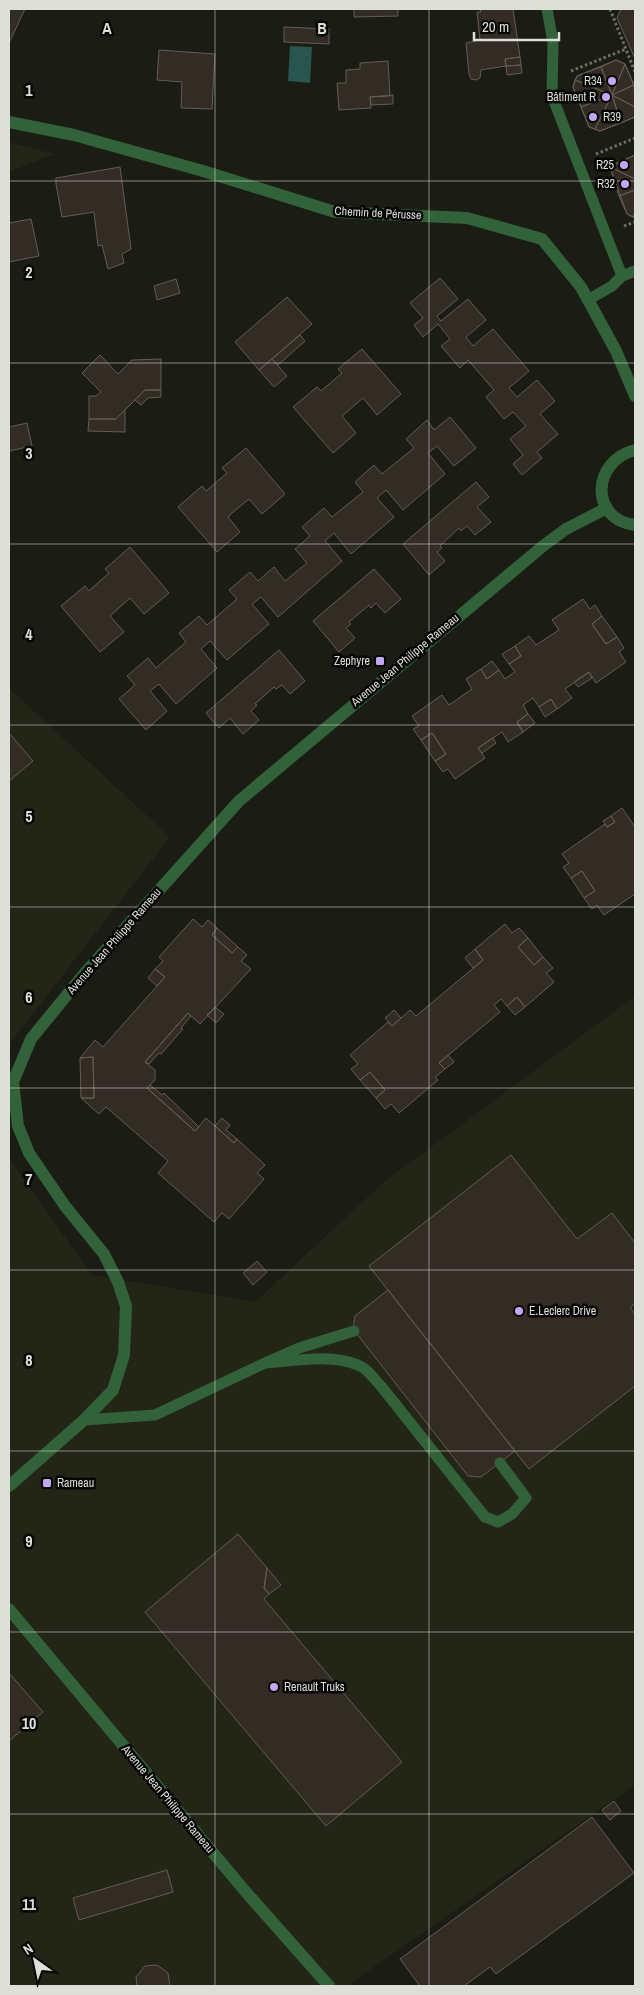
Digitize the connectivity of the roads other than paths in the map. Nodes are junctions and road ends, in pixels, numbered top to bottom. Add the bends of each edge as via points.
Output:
1 (546, 9) edge
2 (9, 122) edge
3 (635, 271) edge
4 (622, 276) junction
5 (588, 300) junction
6 (635, 396) edge
7 (635, 450) edge
8 (607, 508) junction
9 (635, 525) edge
10 (354, 1331) dead end
11 (266, 1364) junction
12 (84, 1420) junction
13 (500, 1463) dead end
14 (9, 1486) edge
15 (9, 1609) edge
16 (329, 1986) edge

1 - 4 lane via 553,42 552,96
2 - 5 street, Chemin de Pérusse via 203,171 335,212 467,218 542,239
3 - 4 lane
4 - 5 lane
5 - 6 street, Chemin de Pérusse
7 - 8 street via 624,453 606,470 601,483
8 - 9 street via 616,518
8 - 12 street, Avenue Jean Philippe Rameau via 566,529 543,546 239,801 84,974 31,1039 13,1082 18,1126 29,1153 65,1206 104,1254 126,1306 124,1355 113,1390
10 - 11 lane via 299,1348
11 - 12 lane via 155,1416
11 - 13 lane via 342,1361 364,1369 485,1517 498,1522 512,1514 526,1498
12 - 14 street, Avenue Jean Philippe Rameau
15 - 16 street, Avenue Jean Philippe Rameau via 245,1891

